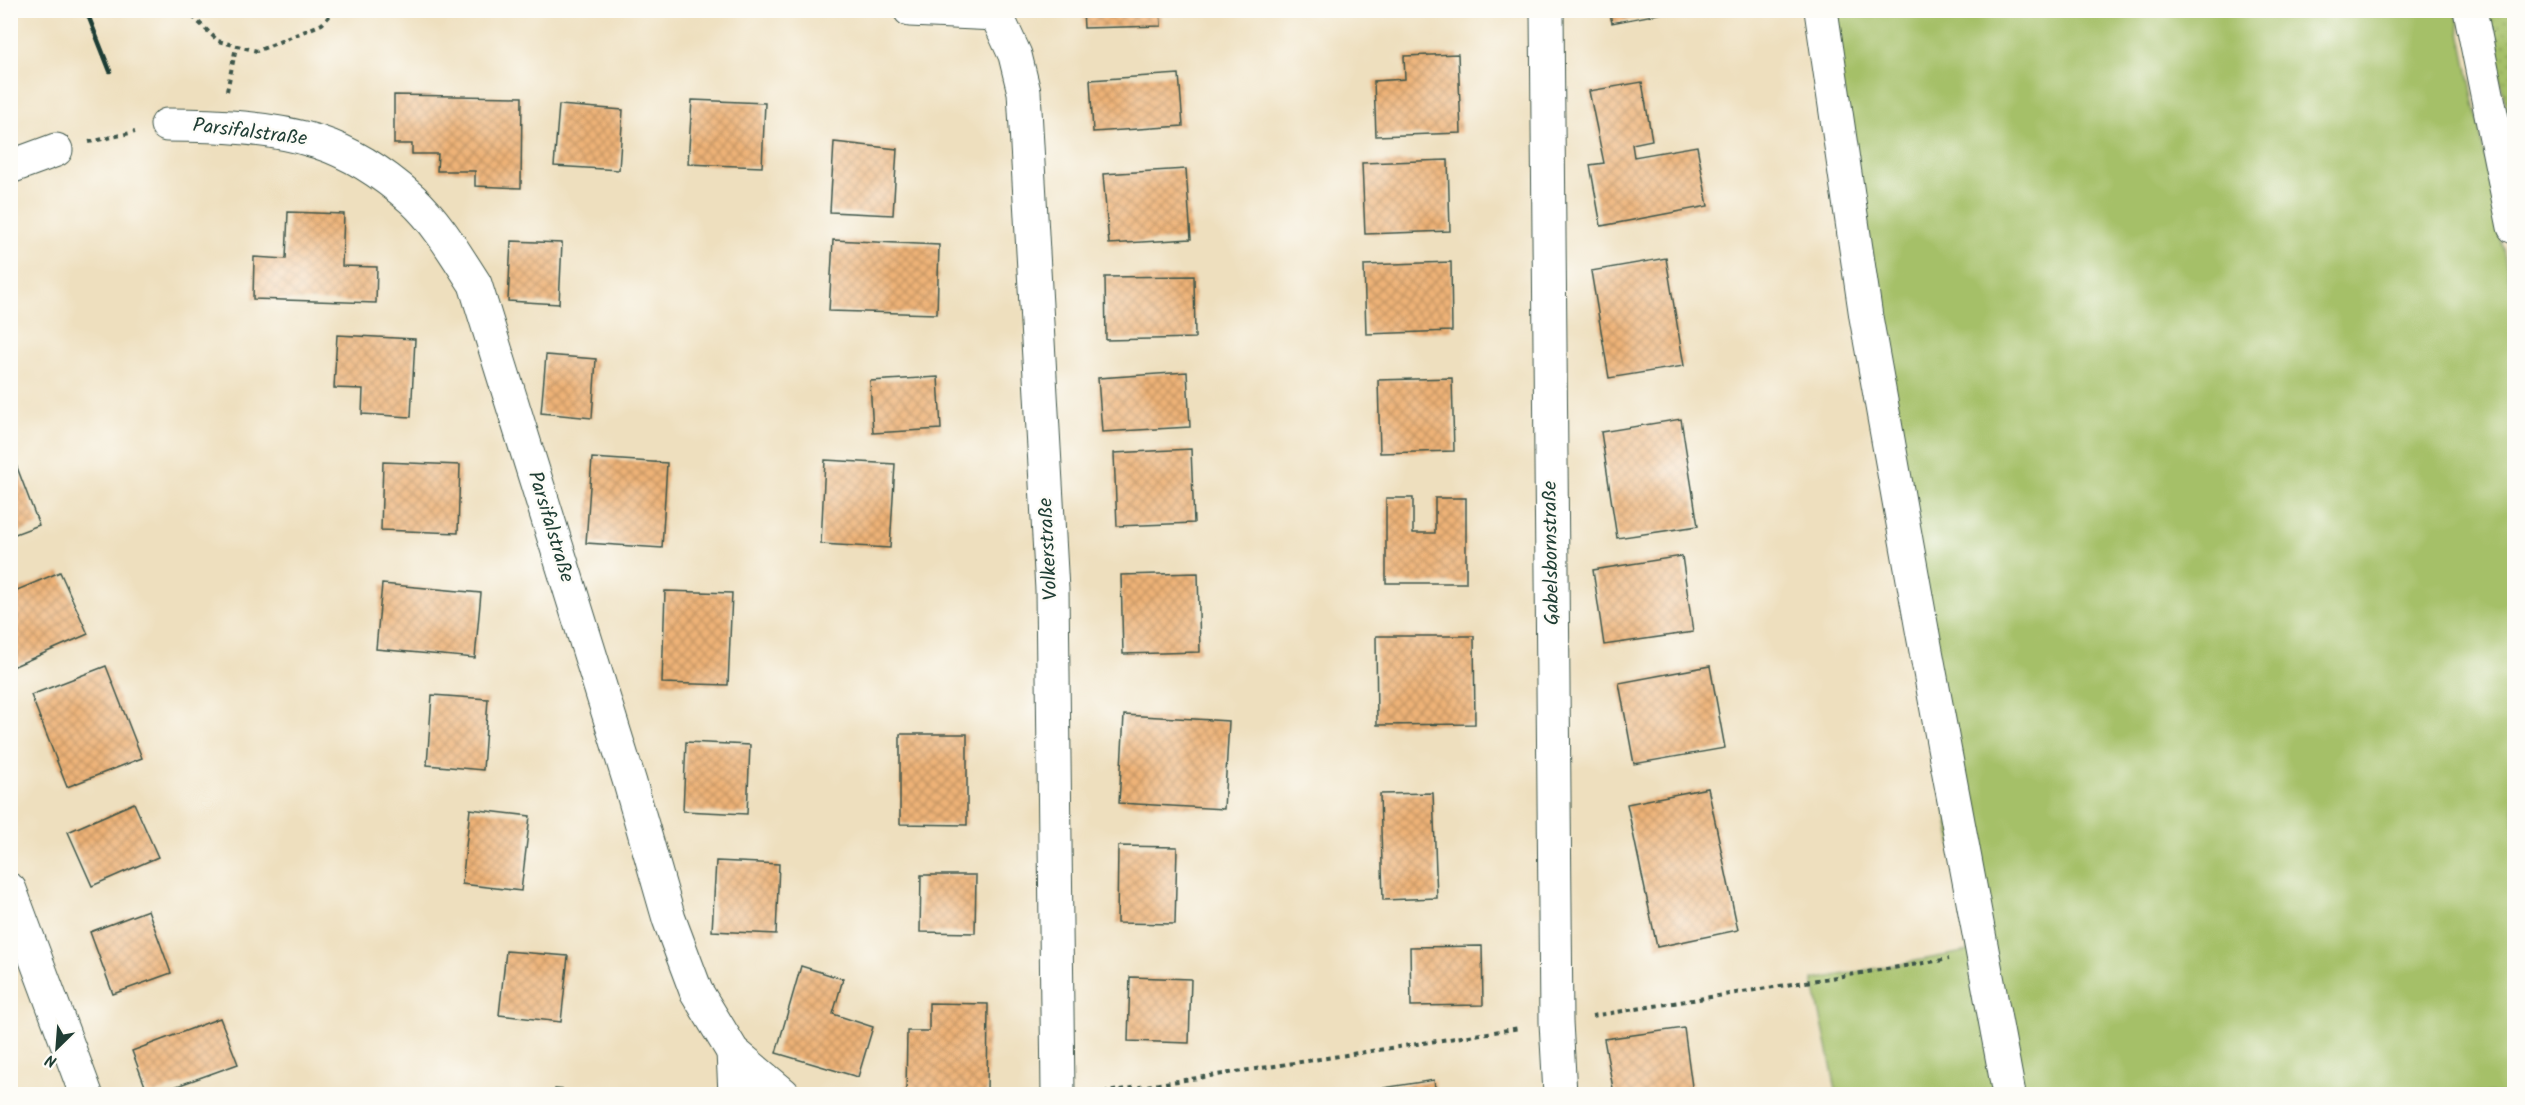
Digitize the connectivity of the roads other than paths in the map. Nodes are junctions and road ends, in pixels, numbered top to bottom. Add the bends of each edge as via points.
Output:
1 (910, 10) edge
2 (1547, 10) edge
3 (1821, 10) edge
4 (2470, 10) edge
5 (996, 12) edge
6 (167, 125) road end
7 (56, 150) road end
8 (10, 167) edge
9 (2514, 227) edge
10 (10, 890) edge
11 (734, 1052) junction
12 (86, 1095) edge
13 (735, 1095) edge
14 (783, 1095) edge
15 (1058, 1095) edge
16 (1560, 1095) edge
17 (2009, 1095) edge

1 - 5 street
2 - 16 street, Gabelsbornstraße
3 - 17 street via 1866,316
4 - 9 street
5 - 15 street, Volkerstraße via 1015,55 1024,92 1052,590
6 - 11 street, Parsifalstraße via 268,131 319,142 371,167 413,200 447,240 475,284 669,920 696,991
7 - 8 street
10 - 12 street
11 - 13 street
11 - 14 street, Parsifalstraße

